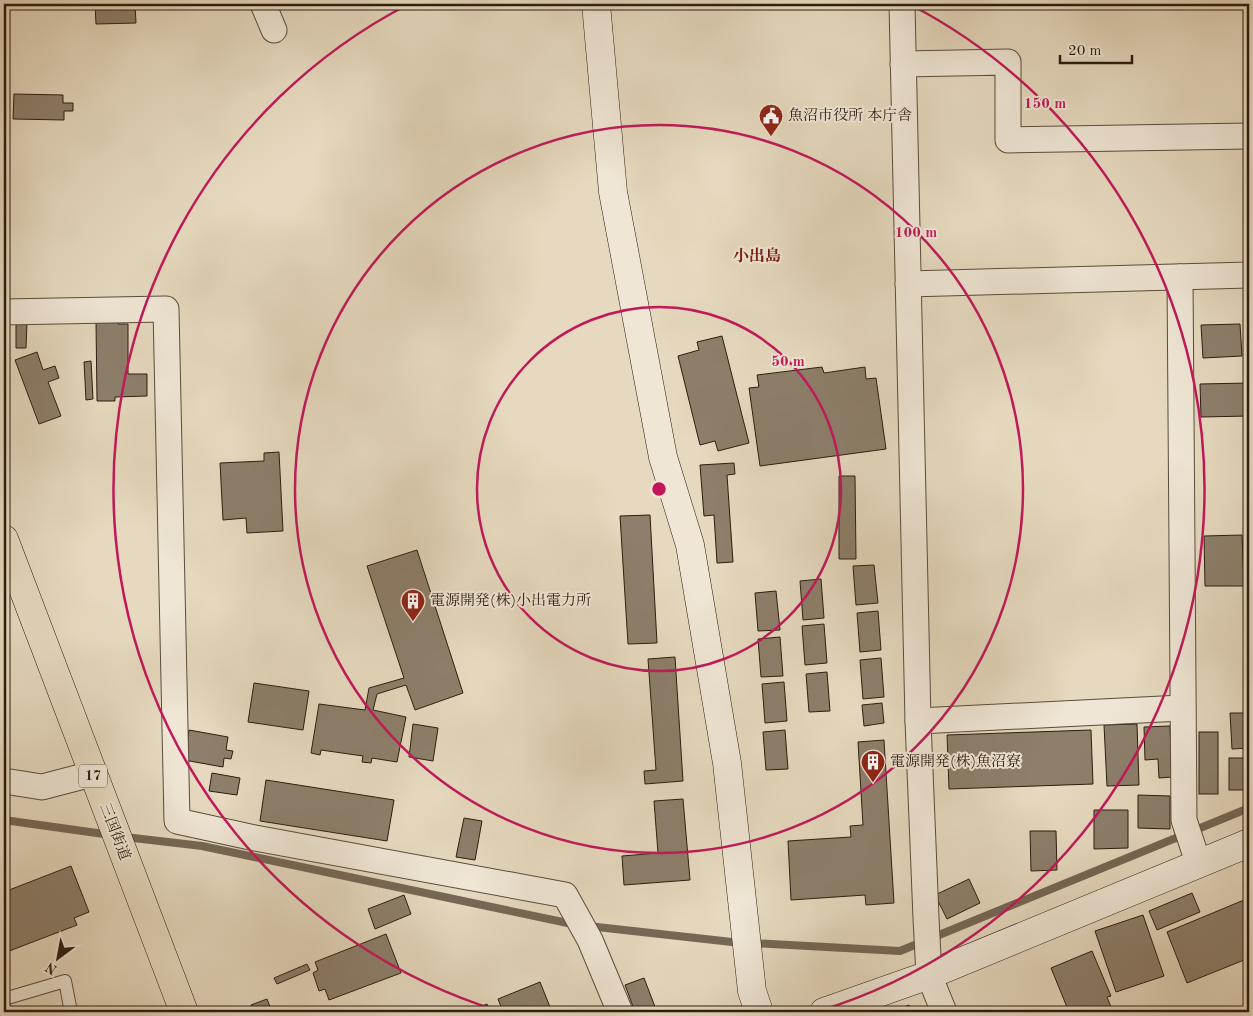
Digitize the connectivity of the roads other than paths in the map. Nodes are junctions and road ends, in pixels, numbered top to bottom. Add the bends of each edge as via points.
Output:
1 (263, 4) edge
2 (596, 4) edge
3 (902, 4) edge
4 (274, 30) dead end
5 (903, 64) junction
6 (1249, 136) edge
7 (1249, 275) edge
8 (1180, 277) junction
9 (908, 284) junction
10 (4, 312) edge
11 (4, 539) edge
12 (1182, 708) junction
13 (918, 721) junction
14 (92, 774) junction
15 (4, 781) edge
16 (1249, 843) edge
17 (1198, 862) junction
18 (929, 975) junction
19 (4, 999) edge
20 (71, 1012) edge
21 (184, 1012) edge
22 (620, 1012) edge
23 (759, 1012) edge
24 (824, 1012) edge
25 (944, 1012) edge

1 - 4 street
2 - 23 street via 613,192 663,457 690,545 727,763 752,990
3 - 5 street
5 - 6 street via 1008,62 1008,140
5 - 9 street
7 - 8 street
8 - 9 street
8 - 12 street
9 - 13 street
10 - 22 street via 166,310 177,821 565,895 590,940
11 - 14 highway, 三国街道 / 17
12 - 13 street
12 - 17 street via 1184,820
13 - 18 street
14 - 15 street via 42,787
14 - 21 highway, 三国街道 / 17
16 - 17 street
17 - 18 street
18 - 24 street
18 - 25 street
19 - 20 lane via 65,980

